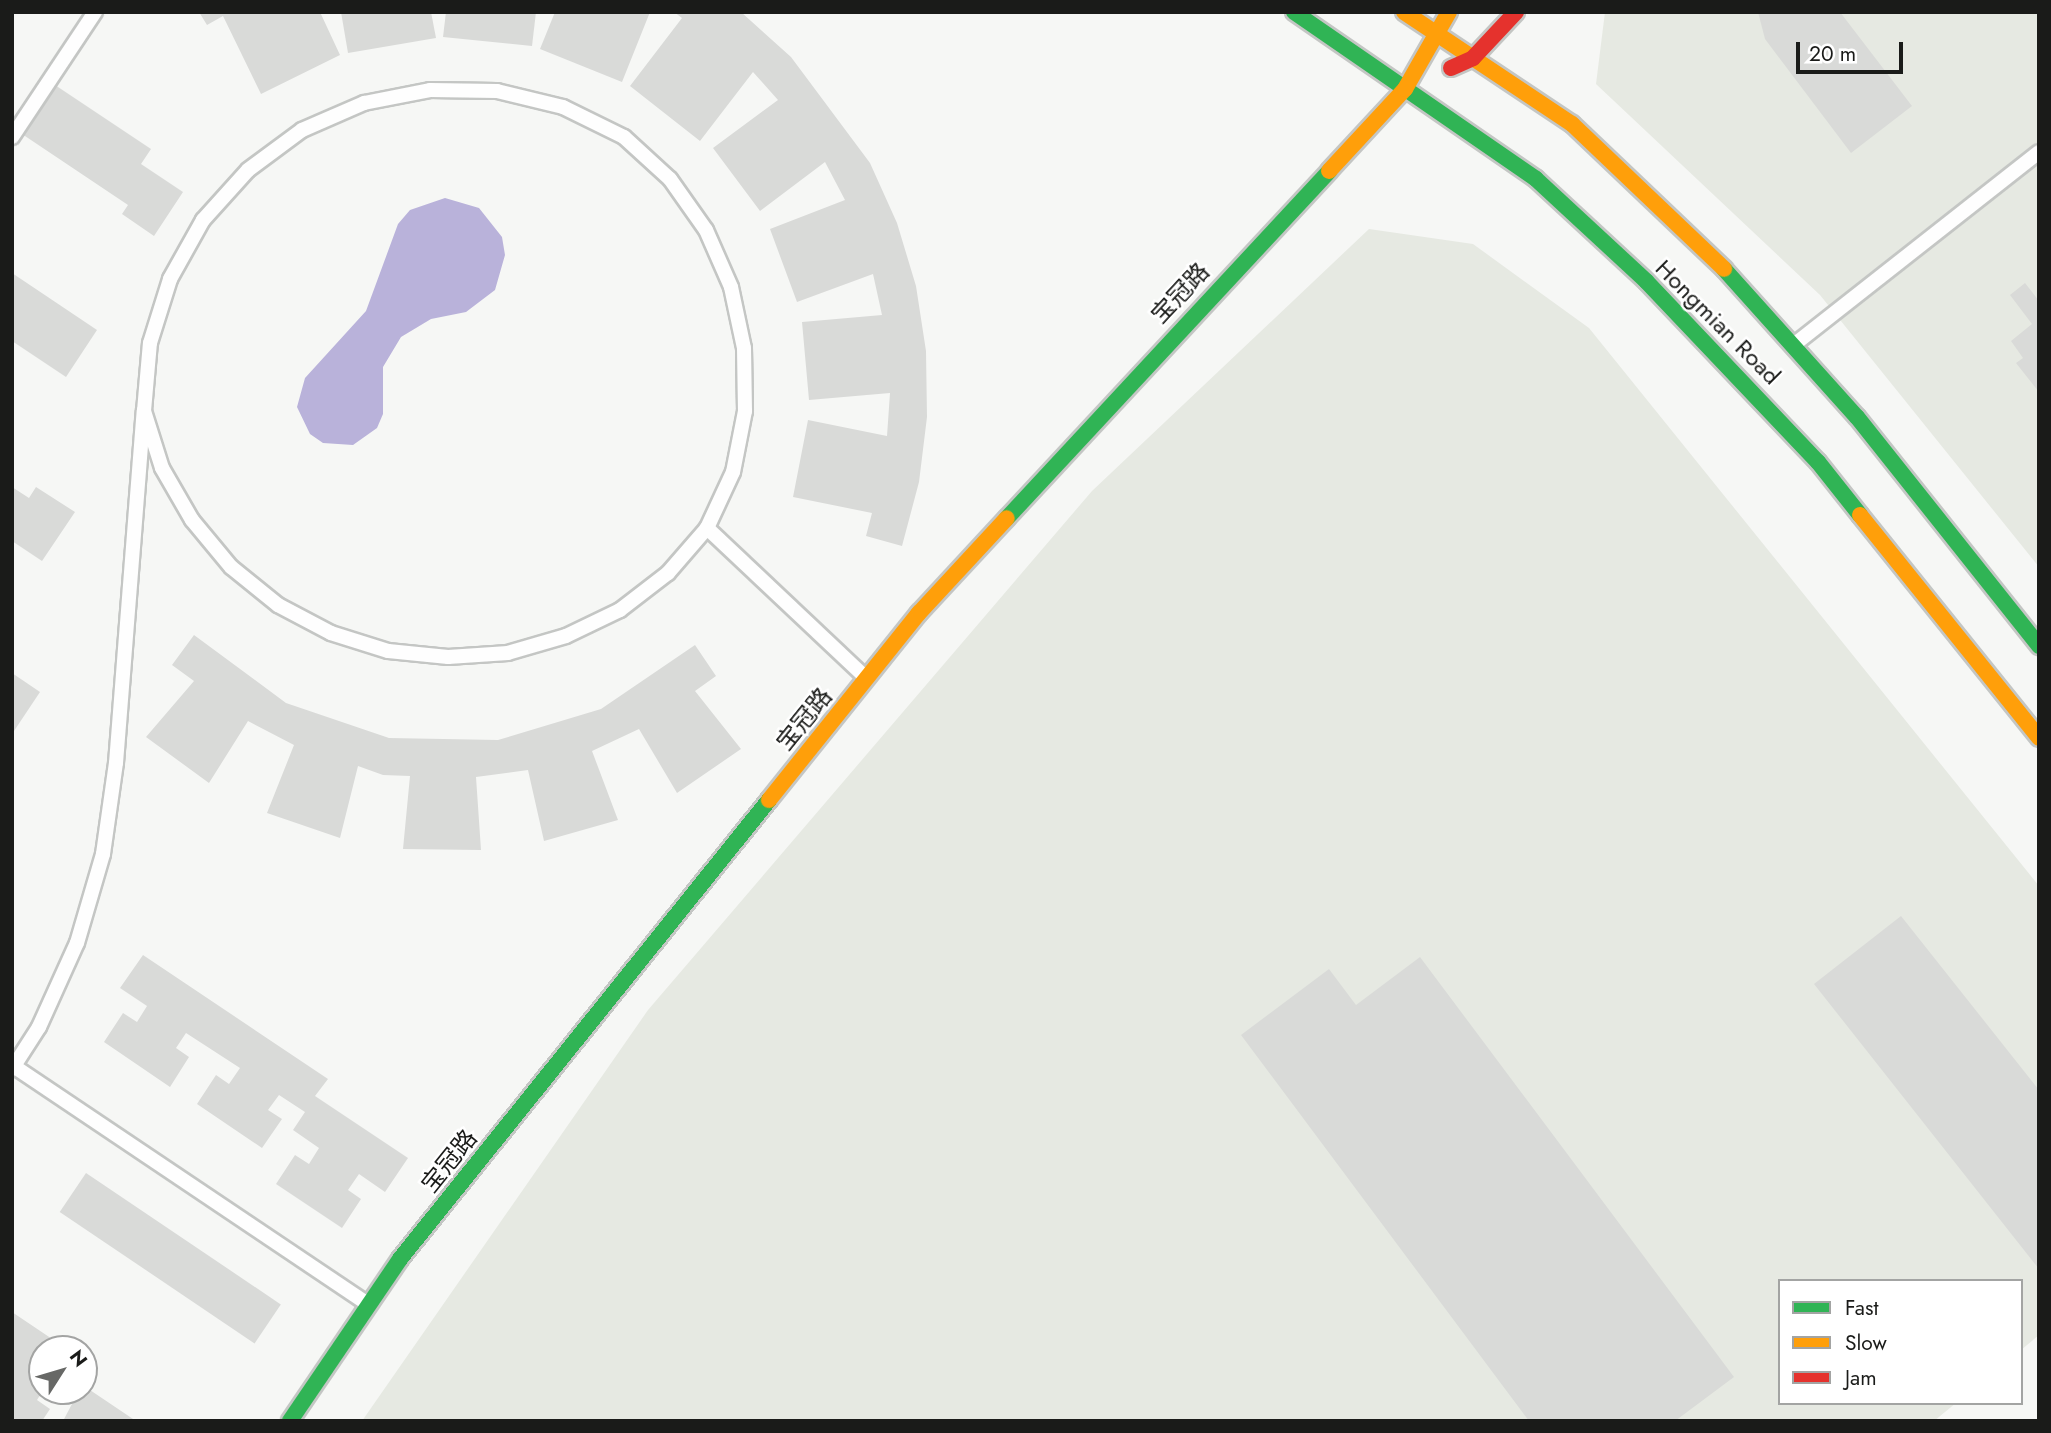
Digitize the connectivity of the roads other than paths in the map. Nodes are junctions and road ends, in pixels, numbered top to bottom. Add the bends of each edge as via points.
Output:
1 (95, 12) edge
2 (1294, 12) edge
3 (1404, 12) edge
4 (1449, 12) edge
5 (1516, 12) edge
6 (1435, 33) junction
7 (1472, 58) junction
8 (1405, 89) junction
9 (12, 137) edge
10 (2039, 152) edge
11 (1794, 345) junction
12 (144, 411) junction
13 (708, 528) junction
14 (2039, 646) edge
15 (866, 678) junction
16 (2039, 738) edge
17 (13, 1067) edge
18 (369, 1305) junction
19 (290, 1421) edge

1 - 9 lane
2 - 8 street, Hongmian Road
3 - 6 street, Hongmian Road
4 - 6 street
5 - 7 street
6 - 7 street, Hongmian Road
6 - 8 street
7 - 8 street
7 - 11 street, Hongmian Road via 1572,124 1664,209
8 - 15 street, 宝冠路 via 1219,284
8 - 16 street, Hongmian Road via 1535,180 1748,383 1883,540
10 - 11 lane
11 - 14 street, Hongmian Road
12 - 13 lane via 162,468 186,510 231,567 299,616 388,651 448,657 496,654 566,636 629,602 668,573
12 - 13 lane via 150,343 170,279 203,220 248,170 302,130 364,103 430,90 497,91 563,107 624,136 670,179 706,230 730,287 744,348 745,411 733,472
12 - 17 lane via 116,763 103,854 77,943 39,1027
13 - 15 lane
15 - 18 street, 宝冠路 via 400,1259
17 - 18 lane
18 - 19 street, 宝冠路

